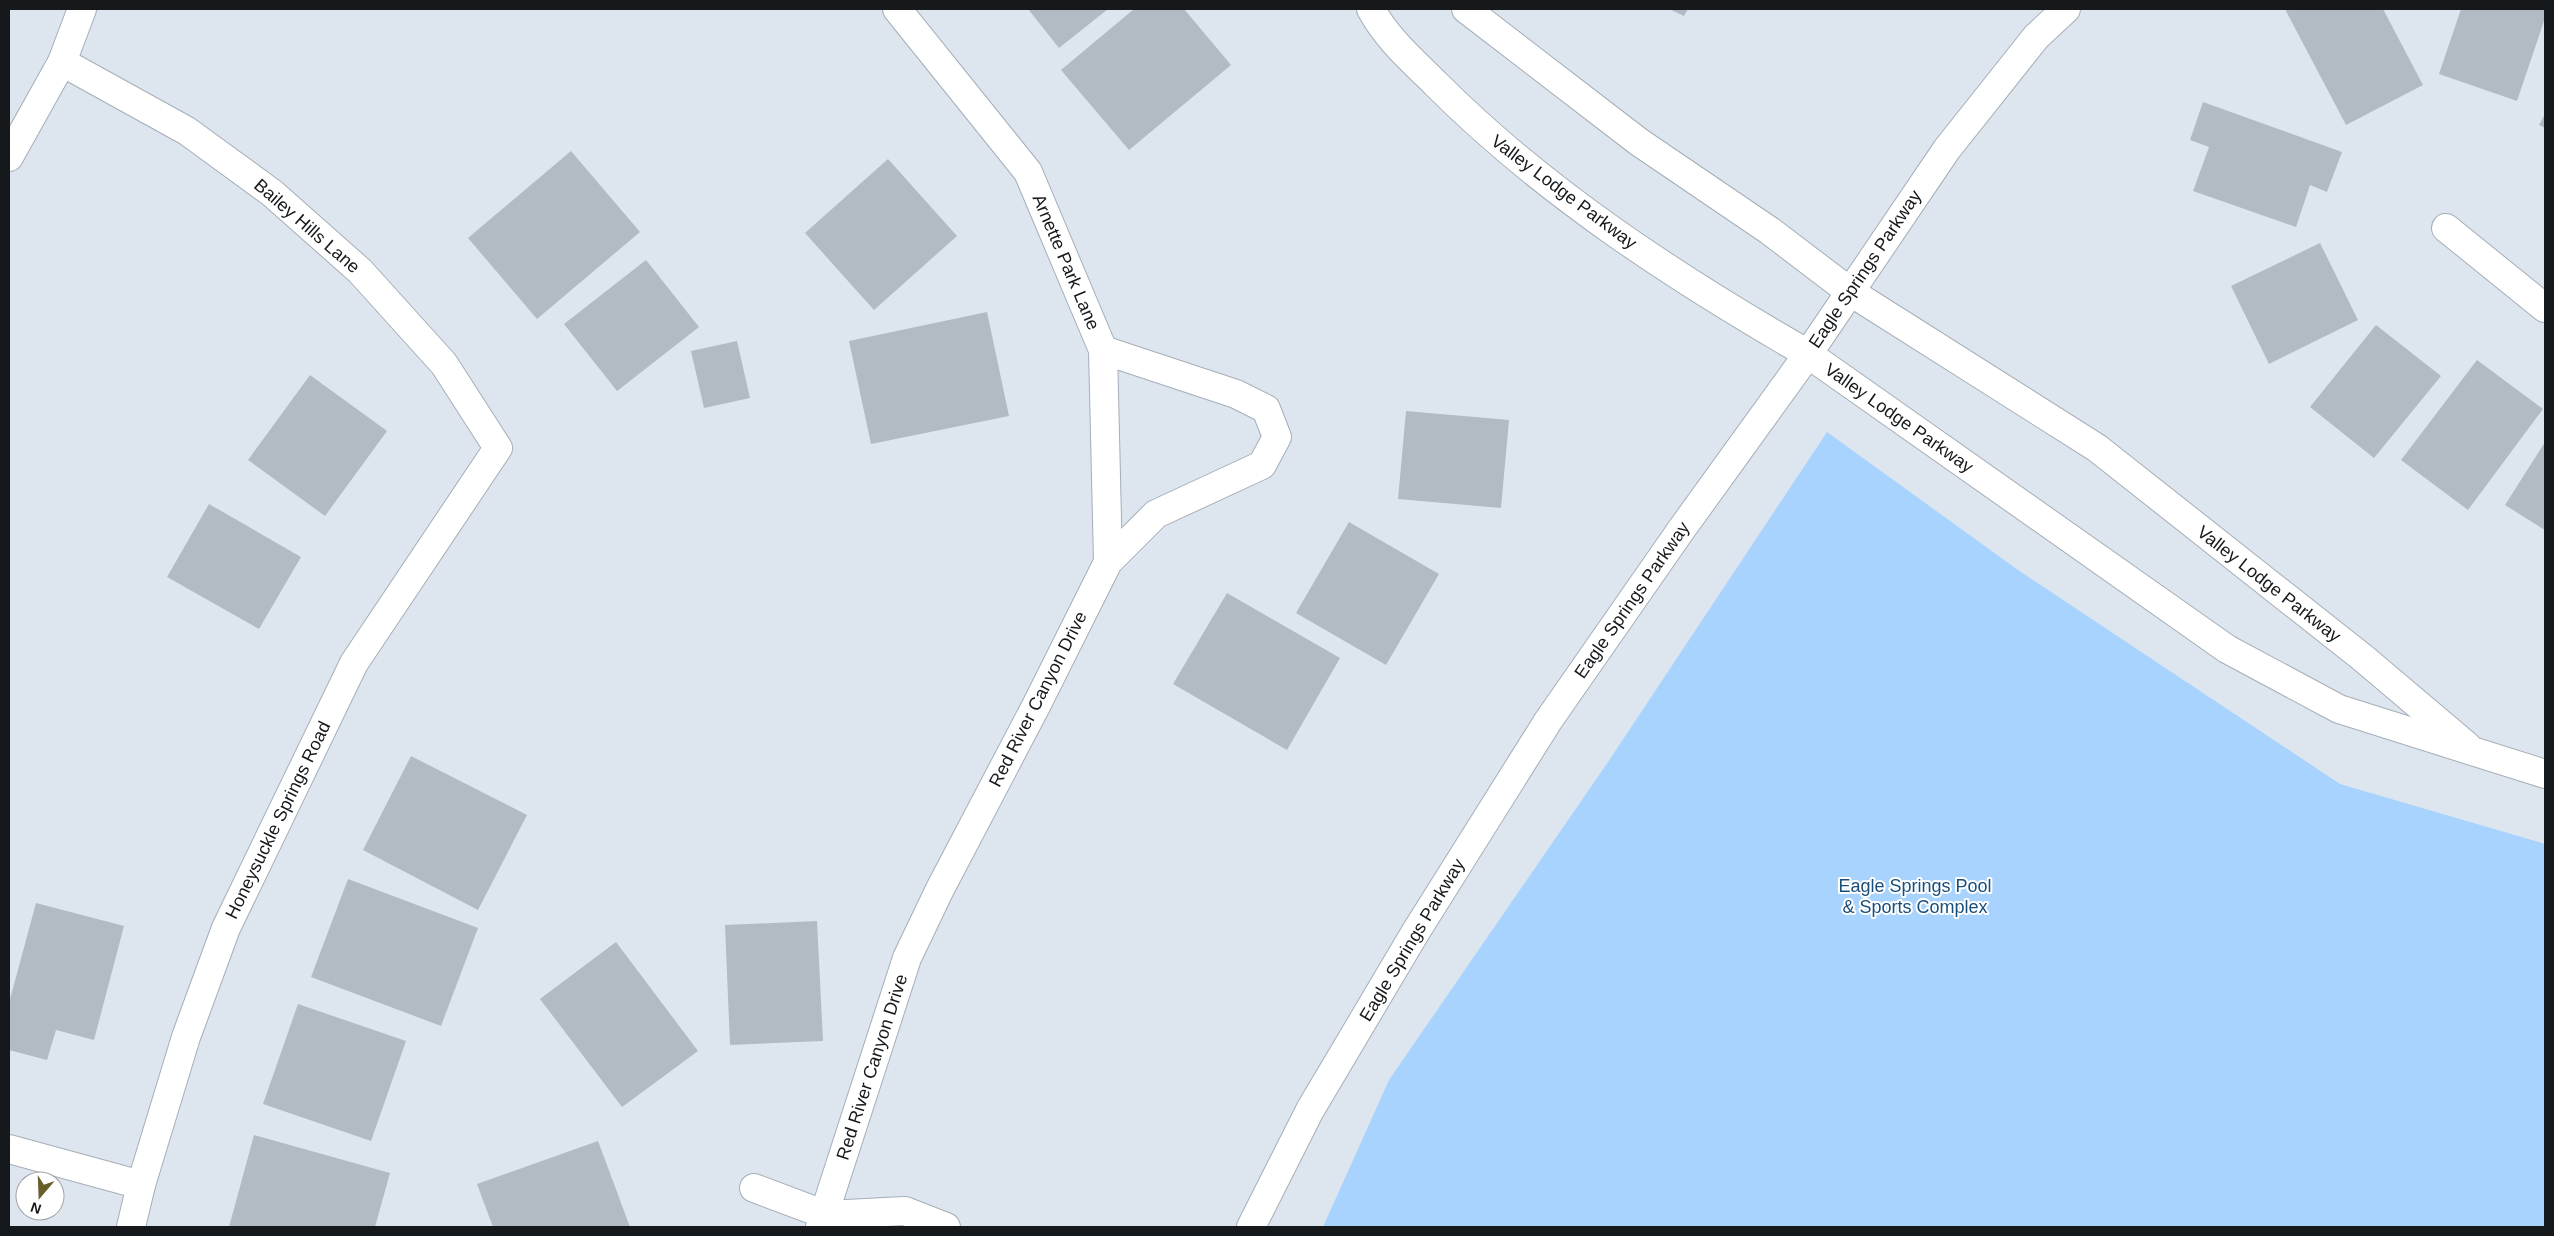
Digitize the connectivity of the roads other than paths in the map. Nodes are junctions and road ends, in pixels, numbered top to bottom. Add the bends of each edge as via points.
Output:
1 (82, 9) edge
2 (896, 9) edge
3 (1370, 9) edge
4 (1466, 9) edge
5 (2066, 9) edge
6 (62, 62) junction
7 (9, 157) edge
8 (2446, 228) dead end
9 (1849, 291) junction
10 (2545, 308) edge
11 (1103, 350) junction
12 (1808, 354) junction
13 (498, 448) joint
14 (1108, 562) junction
15 (2477, 755) junction
16 (2545, 774) edge
17 (9, 1149) edge
18 (141, 1185) junction
19 (754, 1188) dead end
20 (828, 1223) edge
21 (131, 1227) edge
22 (946, 1227) edge
23 (1251, 1227) edge

1 - 6 street
2 - 11 street, Arnette Park Lane via 1028,172
3 - 12 street, Valley Lodge Parkway via 1382,30 1481,129 1595,218 1724,306
4 - 9 street, Valley Lodge Parkway via 1639,142 1770,231
5 - 9 street, Eagle Springs Parkway via 2036,36 1947,148
6 - 7 street
6 - 13 street, Bailey Hills Lane via 187,131 272,193 360,270 444,364
8 - 10 street
9 - 12 street, Eagle Springs Parkway
9 - 15 street, Valley Lodge Parkway via 2097,448 2363,658
11 - 14 street, Arnette Park Lane
11 - 14 street, Red River Canyon Drive via 1236,394 1266,408 1277,437 1262,464 1156,514
12 - 15 street, Valley Lodge Parkway via 2227,649 2339,709
12 - 23 street, Eagle Springs Parkway via 1548,721 1414,932 1310,1110
13 - 18 street, Honeysuckle Springs Road via 354,663 281,812 223,937 186,1037
14 - 20 street, Red River Canyon Drive via 907,958
15 - 16 street, Valley Lodge Parkway
17 - 18 street
18 - 21 street, Honeysuckle Springs Road
19 - 20 street
20 - 22 street via 905,1211

